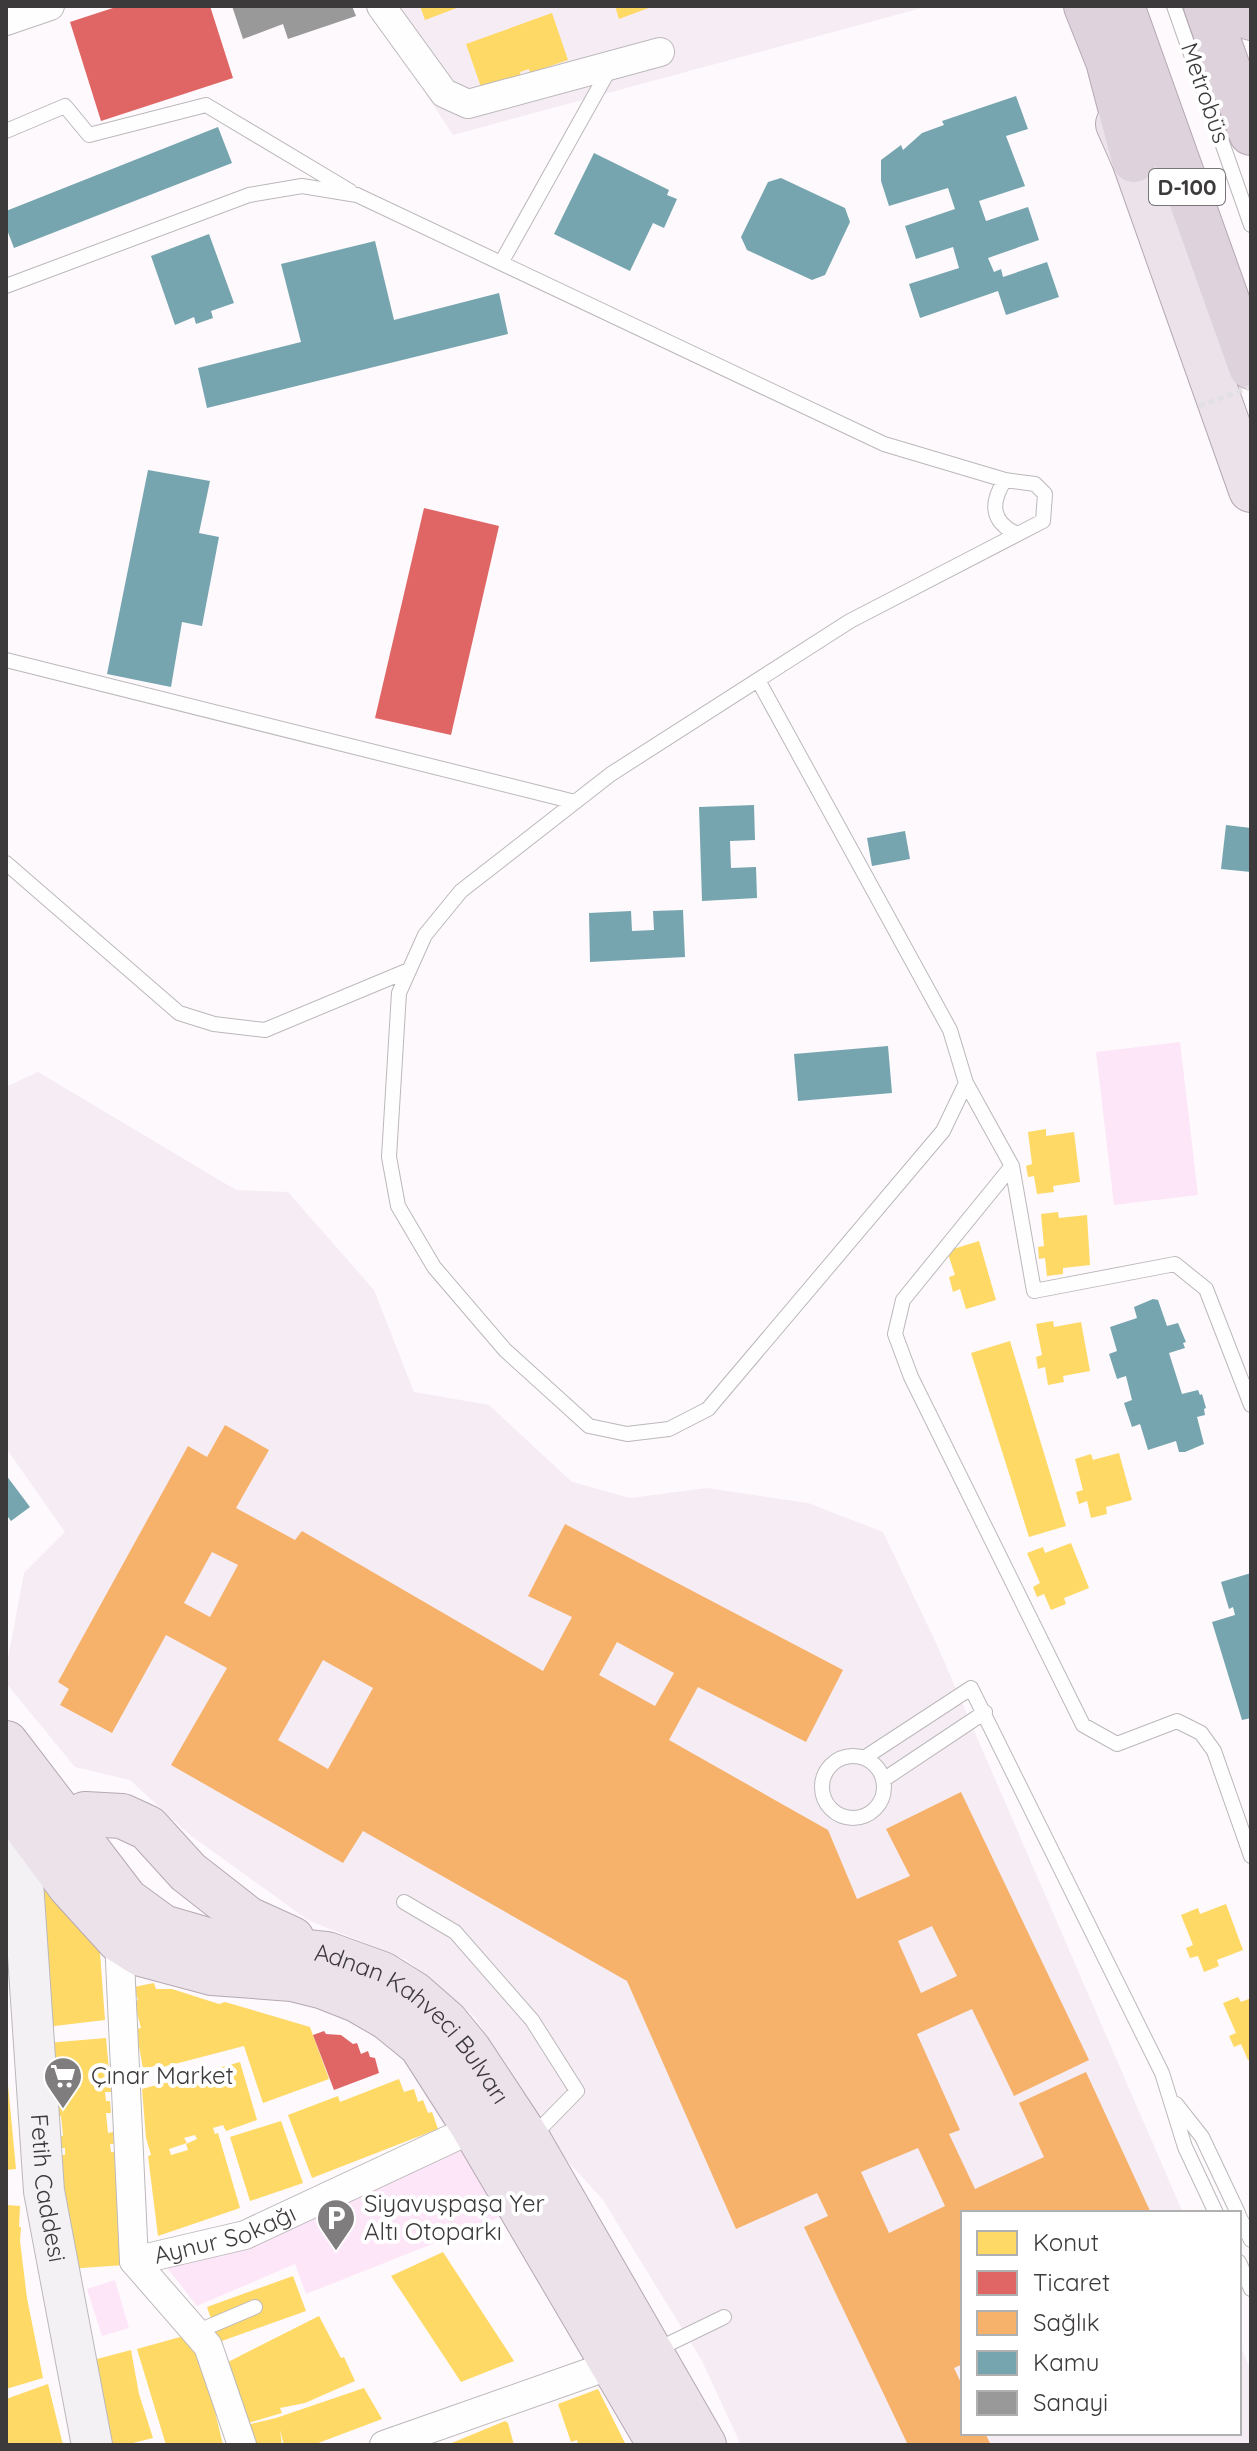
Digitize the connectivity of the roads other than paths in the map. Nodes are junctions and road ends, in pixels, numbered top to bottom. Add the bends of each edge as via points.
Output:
1 (50, 6) edge
2 (381, 6) edge
3 (1073, 6) edge
4 (1086, 6) edge
5 (1122, 6) edge
6 (1174, 6) edge
7 (1206, 6) edge
8 (1247, 6) edge
9 (1251, 18) edge
10 (6, 21) edge
11 (660, 52) dead end
12 (612, 65) junction
13 (6, 131) edge
14 (1251, 133) edge
15 (1134, 160) junction
16 (357, 195) junction
17 (1251, 225) edge
18 (501, 263) junction
19 (6, 286) edge
20 (1251, 367) edge
21 (1005, 480) junction
22 (1251, 490) edge
23 (1017, 534) junction
24 (6, 660) edge
25 (758, 680) junction
26 (575, 802) junction
27 (6, 863) edge
28 (409, 970) junction
29 (966, 1083) junction
30 (1012, 1166) junction
31 (1251, 1405) edge
32 (985, 1712) junction
33 (6, 1743) edge
34 (864, 1758) junction
35 (883, 1780) junction
36 (6, 1800) edge
37 (67, 1826) junction
38 (1251, 1856) edge
39 (14, 1864) edge
40 (70, 1886) junction
41 (404, 1902) dead end
42 (119, 1940) junction
43 (327, 1954) junction
44 (1171, 2097) junction
45 (474, 2128) junction
46 (529, 2141) junction
47 (1215, 2211) edge
48 (1237, 2211) edge
49 (1241, 2220) edge
50 (1251, 2240) edge
51 (134, 2261) junction
52 (1241, 2266) edge
53 (1251, 2289) edge
54 (255, 2307) dead end
55 (724, 2317) dead end
56 (196, 2332) junction
57 (630, 2359) junction
58 (92, 2445) edge
59 (242, 2445) edge
60 (384, 2445) edge
61 (660, 2445) edge
62 (704, 2445) edge

1 - 10 street
2 - 12 street via 444,93 468,104
3 - 15 main road
4 - 15 highway via 1108,61
5 - 20 highway, D-100
6 - 17 lane, Metrobüs
7 - 14 highway
8 - 9 highway
11 - 12 street
12 - 18 lane
13 - 16 lane via 65,106 89,135 206,105
15 - 22 main road
16 - 18 lane
16 - 19 lane via 302,186 249,195
18 - 21 lane via 884,444
21 - 23 lane via 996,512 999,522
21 - 23 lane via 1035,484 1045,494 1043,521
23 - 25 lane via 850,621
24 - 26 lane
25 - 26 lane
25 - 29 lane via 950,1030
26 - 28 lane via 461,891 425,935
27 - 28 lane via 179,1013 214,1024 265,1030
28 - 29 lane via 399,993 389,1157 398,1206 434,1267 505,1350 589,1426 627,1434 669,1429 708,1409 943,1131
29 - 30 lane
30 - 31 lane via 1034,1291 1175,1264 1206,1289
30 - 38 lane via 903,1300 895,1334 911,1377 1083,1725 1117,1744 1177,1721 1201,1733 1214,1751
32 - 34 lane via 971,1688
32 - 35 lane
32 - 44 lane
33 - 37 main road, Adnan Kahveci Bulvarı
34 - 35 lane
34 - 35 lane via 843,1757 827,1769 822,1789 830,1807 847,1817 867,1814 881,1800
36 - 40 main road, Adnan Kahveci Bulvarı
37 - 40 main road via 56,1849 57,1864
37 - 43 main road, Adnan Kahveci Bulvarı via 126,1900 163,1927 211,1941
37 - 43 main road via 85,1814 100,1813 148,1828 188,1872 248,1919
39 - 40 street via 48,1864
39 - 58 street, Fetih Caddesi via 44,2191
40 - 42 main road, Adnan Kahveci Bulvarı
41 - 46 lane via 455,1932 532,2020 577,2091
42 - 45 main road, Adnan Kahveci Bulvarı via 166,1963 212,1973 292,1979 357,2000 421,2045
42 - 51 street, Aynur Sokağı
43 - 46 main road, Adnan Kahveci Bulvarı via 382,1974 446,2022
44 - 47 lane via 1185,2147
44 - 48 lane via 1202,2137
45 - 51 street, Aynur Sokağı via 245,2235
45 - 57 main road, Adnan Kahveci Bulvarı
46 - 57 main road, Adnan Kahveci Bulvarı
49 - 50 lane
51 - 56 street
52 - 53 lane
54 - 56 lane
55 - 57 lane
56 - 59 street via 208,2346
57 - 60 street
57 - 61 main road, Adnan Kahveci Bulvarı
57 - 62 main road, Adnan Kahveci Bulvarı

